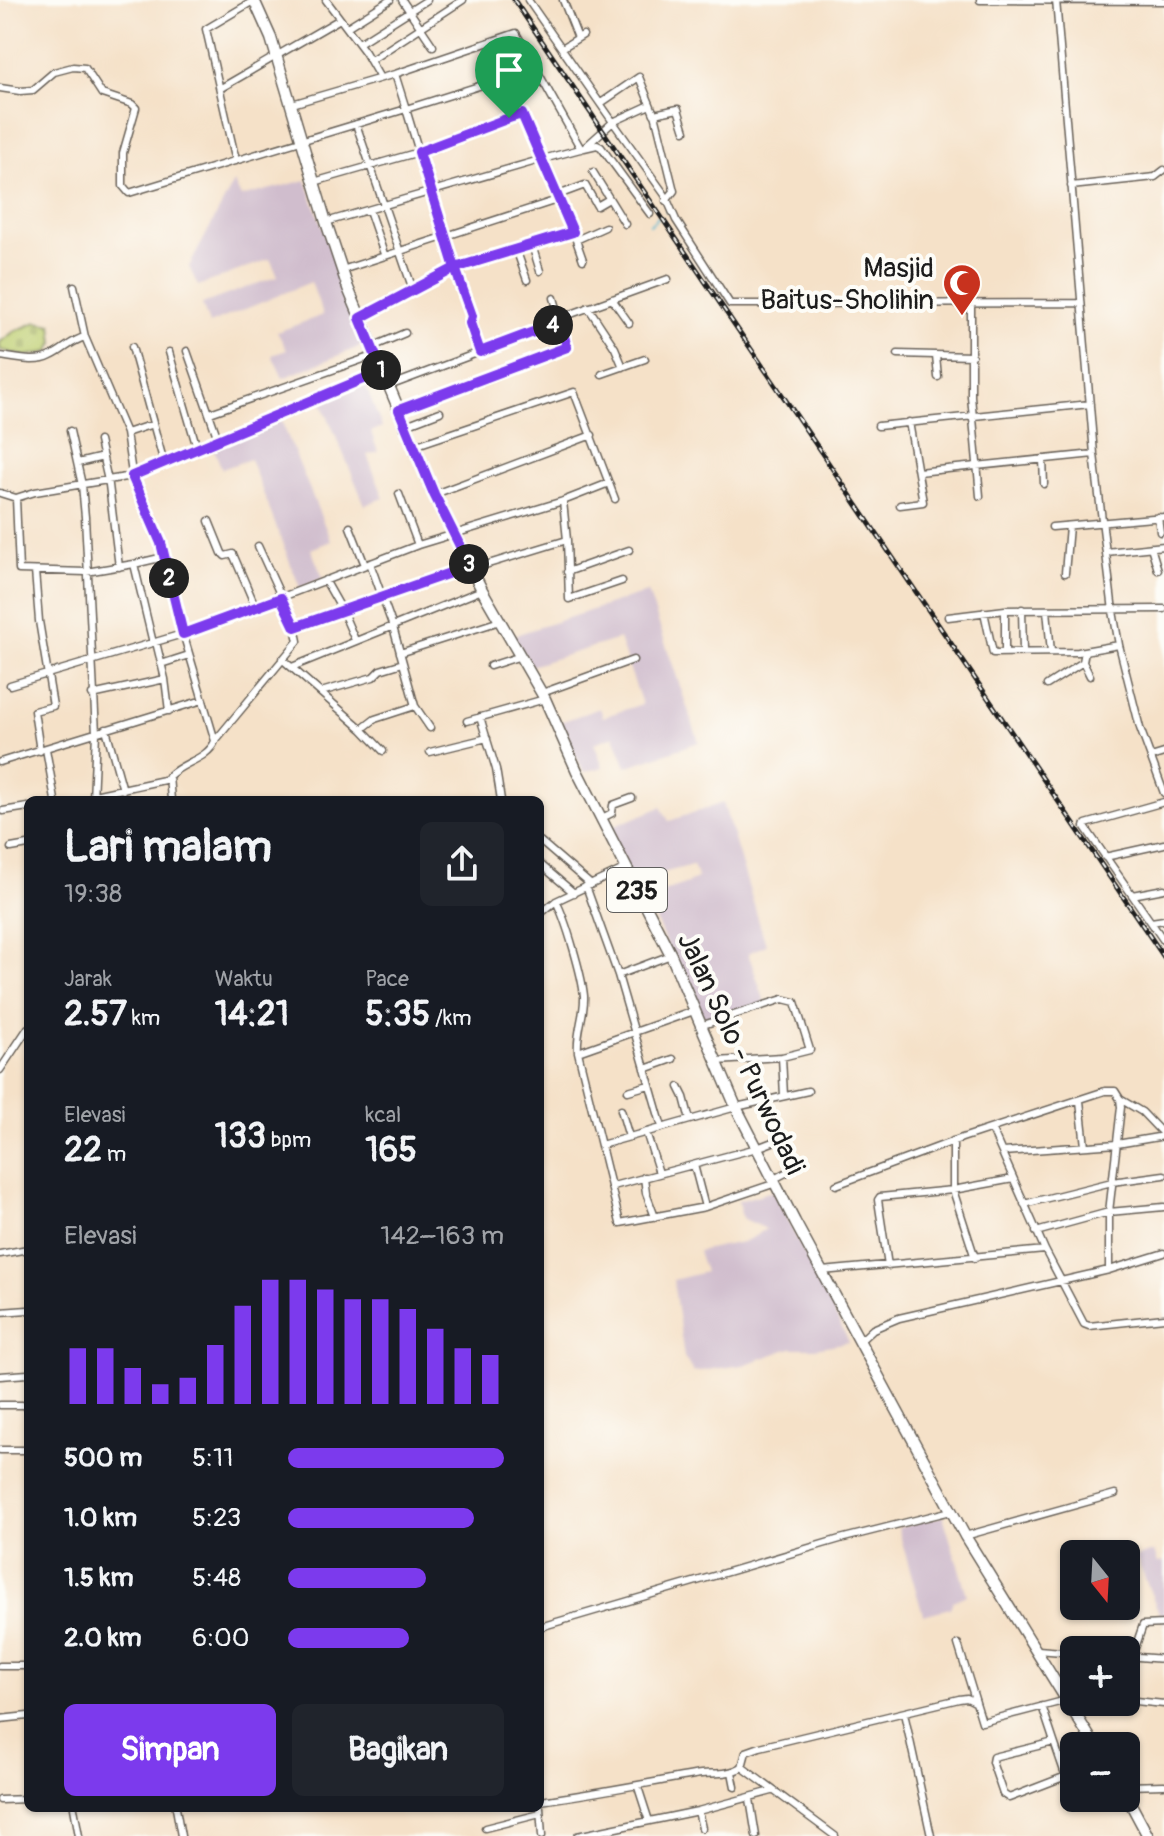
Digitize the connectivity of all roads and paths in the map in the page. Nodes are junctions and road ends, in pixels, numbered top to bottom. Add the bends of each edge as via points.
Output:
1 (254, 0) edge
2 (326, 0) edge
3 (390, 0) edge
4 (402, 0) edge
5 (427, 0) edge
6 (463, 0) edge
7 (528, 0) edge
8 (563, 0) edge
9 (980, 0) edge
10 (1056, 1) edge
11 (1164, 1) edge
12 (409, 11) junction
13 (340, 19) junction
14 (347, 27) junction
15 (420, 28) junction
16 (359, 43) junction
17 (433, 46) dead end
18 (562, 48) junction
19 (276, 55) junction
20 (371, 60) junction
21 (536, 68) junction
22 (395, 74) junction
23 (505, 76) junction
24 (380, 78) junction
25 (0, 88) edge
26 (221, 88) junction
27 (601, 103) junction
28 (292, 104) junction
29 (650, 105) junction
30 (406, 109) junction
31 (522, 114) junction
32 (655, 114) junction
33 (613, 122) junction
34 (356, 124) junction
35 (685, 131) dead end
36 (302, 139) junction
37 (583, 148) junction
38 (419, 152) junction
39 (543, 159) junction
40 (236, 161) junction
41 (369, 167) junction
42 (1164, 170) edge
43 (593, 172) dead end
44 (313, 182) junction
45 (1071, 186) junction
46 (431, 193) junction
47 (559, 197) junction
48 (609, 199) junction
49 (666, 201) junction
50 (382, 206) junction
51 (369, 210) junction
52 (650, 214) dead end
53 (326, 222) junction
54 (625, 224) dead end
55 (605, 227) dead end
56 (573, 232) junction
57 (445, 235) junction
58 (576, 240) junction
59 (532, 245) junction
60 (516, 249) junction
61 (399, 250) junction
62 (384, 254) junction
63 (583, 260) dead end
64 (455, 268) junction
65 (342, 270) junction
66 (540, 271) dead end
67 (668, 279) dead end
68 (527, 280) dead end
69 (74, 286) dead end
70 (413, 290) junction
71 (554, 298) dead end
72 (612, 299) junction
73 (1081, 303) junction
74 (971, 304) junction
75 (588, 307) junction
76 (360, 318) junction
77 (560, 320) junction
78 (629, 323) dead end
79 (405, 333) dead end
80 (85, 337) junction
81 (132, 347) dead end
82 (187, 351) dead end
83 (374, 351) junction
84 (169, 352) dead end
85 (480, 352) junction
86 (898, 354) dead end
87 (0, 356) edge
88 (936, 356) junction
89 (972, 356) junction
90 (645, 359) dead end
91 (623, 367) junction
92 (382, 371) junction
93 (602, 374) dead end
94 (938, 377) dead end
95 (389, 386) junction
96 (1090, 404) junction
97 (399, 410) junction
98 (440, 412) dead end
99 (210, 413) junction
100 (974, 415) junction
101 (909, 422) junction
102 (153, 424) junction
103 (406, 425) junction
104 (878, 426) dead end
105 (70, 431) dead end
106 (126, 433) junction
107 (592, 435) junction
108 (218, 439) junction
109 (99, 441) dead end
110 (414, 446) junction
111 (197, 448) junction
112 (1094, 454) junction
113 (103, 457) junction
114 (1043, 459) junction
115 (78, 463) junction
116 (164, 463) junction
117 (978, 465) junction
118 (918, 472) junction
119 (132, 476) junction
120 (108, 480) junction
121 (609, 483) junction
122 (1044, 484) dead end
123 (82, 485) junction
124 (0, 493) edge
125 (399, 494) dead end
126 (434, 494) junction
127 (980, 496) dead end
128 (16, 498) junction
129 (615, 499) dead end
130 (563, 501) junction
131 (900, 505) dead end
132 (1161, 517) edge
133 (209, 521) dead end
134 (1102, 523) junction
135 (1069, 526) junction
136 (350, 527) dead end
137 (1052, 527) dead end
138 (1160, 532) dead end
139 (453, 533) junction
140 (567, 540) junction
141 (418, 545) junction
142 (258, 546) dead end
143 (1164, 546) edge
144 (1151, 547) junction
145 (629, 550) dead end
146 (1106, 552) junction
147 (164, 557) junction
148 (134, 564) junction
149 (367, 564) junction
150 (119, 567) junction
151 (471, 567) junction
152 (1158, 570) dead end
153 (35, 571) junction
154 (86, 572) junction
155 (567, 572) junction
156 (1065, 573) dead end
157 (325, 580) junction
158 (622, 581) dead end
159 (482, 590) junction
160 (383, 597) junction
161 (281, 598) junction
162 (256, 608) junction
163 (1022, 609) junction
164 (1164, 609) edge
165 (342, 610) junction
166 (1005, 610) junction
167 (1047, 610) junction
168 (1113, 611) junction
169 (984, 612) junction
170 (948, 617) dead end
171 (500, 621) junction
172 (295, 627) junction
173 (393, 627) junction
174 (183, 634) junction
175 (355, 640) junction
176 (155, 643) junction
177 (1119, 645) junction
178 (1023, 651) junction
179 (1085, 651) junction
180 (1005, 652) junction
181 (1051, 652) junction
182 (400, 653) junction
183 (189, 655) junction
184 (521, 656) junction
185 (282, 659) junction
186 (633, 660) dead end
187 (1083, 662) junction
188 (90, 663) junction
189 (403, 663) junction
190 (161, 664) junction
191 (490, 666) dead end
192 (292, 667) junction
193 (49, 674) junction
194 (1090, 676) dead end
195 (165, 679) junction
196 (10, 685) dead end
197 (1047, 685) dead end
198 (321, 692) junction
199 (92, 695) junction
200 (544, 696) junction
201 (203, 700) junction
202 (415, 706) junction
203 (172, 711) junction
204 (480, 717) junction
205 (179, 719) dead end
206 (467, 721) dead end
207 (430, 728) dead end
208 (106, 729) junction
209 (362, 729) junction
210 (96, 733) junction
211 (487, 738) junction
212 (215, 741) junction
213 (43, 750) junction
214 (383, 751) dead end
215 (430, 752) dead end
216 (1164, 753) edge
217 (1151, 757) junction
218 (0, 762) edge
219 (169, 779) junction
220 (123, 790) junction
221 (1164, 793) edge
222 (54, 796) edge
223 (94, 796) edge
224 (101, 796) edge
225 (171, 796) edge
226 (500, 796) edge
227 (632, 798) dead end
228 (1164, 802) edge
229 (24, 808) edge
230 (3, 811) dead end
231 (601, 819) junction
232 (1164, 844) edge
233 (544, 845) edge
234 (24, 846) edge
235 (11, 848) dead end
236 (1105, 857) junction
237 (544, 867) edge
238 (626, 868) junction
239 (588, 885) junction
240 (1164, 889) edge
241 (574, 893) junction
242 (1132, 895) junction
243 (556, 901) junction
244 (544, 911) edge
245 (1164, 920) edge
246 (1151, 922) junction
247 (1164, 941) edge
248 (671, 955) junction
249 (618, 975) junction
250 (694, 1011) junction
251 (700, 1026) junction
252 (635, 1031) junction
253 (24, 1034) edge
254 (578, 1052) junction
255 (782, 1057) junction
256 (673, 1059) dead end
257 (715, 1061) junction
258 (645, 1069) junction
259 (0, 1070) edge
260 (649, 1085) junction
261 (679, 1087) dead end
262 (628, 1091) dead end
263 (808, 1091) dead end
264 (784, 1096) junction
265 (1120, 1099) junction
266 (1080, 1101) junction
267 (736, 1107) junction
268 (621, 1110) dead end
269 (690, 1120) junction
270 (662, 1127) junction
271 (992, 1130) junction
272 (646, 1132) junction
273 (1164, 1135) edge
274 (629, 1137) junction
275 (783, 1138) dead end
276 (953, 1141) junction
277 (1117, 1144) junction
278 (601, 1145) junction
279 (1085, 1146) junction
280 (757, 1148) junction
281 (1003, 1152) junction
282 (694, 1165) junction
283 (799, 1166) dead end
284 (659, 1173) junction
285 (1164, 1175) edge
286 (644, 1177) junction
287 (1013, 1179) junction
288 (775, 1181) junction
289 (1112, 1182) junction
290 (836, 1185) dead end
291 (613, 1186) junction
292 (953, 1190) junction
293 (1024, 1204) junction
294 (705, 1207) junction
295 (1164, 1207) edge
296 (1109, 1212) junction
297 (655, 1217) junction
298 (1036, 1232) junction
299 (24, 1250) edge
300 (1045, 1250) junction
301 (1164, 1253) edge
302 (0, 1254) edge
303 (975, 1258) junction
304 (888, 1266) junction
305 (1109, 1270) junction
306 (822, 1271) junction
307 (1060, 1279) junction
308 (24, 1310) edge
309 (0, 1312) edge
310 (1164, 1318) edge
311 (860, 1341) junction
312 (24, 1374) edge
313 (0, 1376) edge
314 (0, 1405) edge
315 (24, 1405) edge
316 (0, 1450) edge
317 (24, 1450) edge
318 (1115, 1494) dead end
319 (951, 1511) junction
320 (965, 1536) junction
321 (1164, 1624) edge
322 (544, 1626) edge
323 (1138, 1636) edge
324 (958, 1644) dead end
325 (1038, 1650) junction
326 (1060, 1652) edge
327 (1140, 1657) edge
328 (1164, 1659) edge
329 (0, 1666) edge
330 (24, 1666) edge
331 (1060, 1684) edge
332 (1060, 1699) edge
333 (1140, 1701) edge
334 (975, 1702) junction
335 (1164, 1704) edge
336 (1042, 1706) junction
337 (904, 1713) junction
338 (24, 1716) edge
339 (0, 1719) edge
340 (1054, 1742) junction
341 (1060, 1760) edge
342 (742, 1767) junction
343 (732, 1772) junction
344 (1060, 1779) edge
345 (1164, 1785) edge
346 (1140, 1786) edge
347 (638, 1787) junction
348 (735, 1787) dead end
349 (772, 1791) junction
350 (24, 1799) edge
351 (750, 1799) junction
352 (0, 1800) edge
353 (544, 1800) edge
354 (698, 1811) junction
355 (75, 1812) edge
356 (177, 1812) edge
357 (537, 1812) edge
358 (540, 1812) edge
359 (1135, 1812) edge
360 (649, 1821) junction
361 (625, 1825) junction
362 (485, 1828) dead end
363 (702, 1828) dead end
364 (827, 1833) edge
365 (79, 1836) edge
366 (181, 1836) edge
367 (542, 1836) edge
368 (577, 1836) edge
369 (627, 1836) edge
370 (756, 1836) edge
371 (835, 1836) edge
372 (931, 1836) edge
373 (1148, 1836) edge

1 - 19 main road, Jalan Solo - Purwodadi / 235
1 - 26 street via 206,29
2 - 13 street
3 - 14 street
4 - 12 street
5 - 12 street
6 - 15 street
7 - 18 street
8 - 18 street via 580,36
9 - 10 street
10 - 11 street
10 - 45 street
12 - 15 street
12 - 16 street
13 - 14 street
13 - 19 street
14 - 16 street
15 - 17 street
15 - 20 street
16 - 20 street
18 - 27 street
19 - 26 street
19 - 28 main road, Jalan Solo - Purwodadi / 235
20 - 24 street
21 - 22 street via 515,33
21 - 23 street
21 - 37 street
22 - 24 street
22 - 30 street
23 - 30 street
23 - 31 street
24 - 28 street
25 - 40 street via 33,90 54,72 85,68 102,94 132,104 136,108 123,153 123,186 129,193
26 - 40 street
27 - 29 street via 639,77
27 - 33 street
28 - 36 main road, Jalan Solo - Purwodadi / 235
29 - 32 street
29 - 33 street
30 - 34 street
30 - 38 street
31 - 38 street
31 - 39 street
32 - 35 street via 678,109
32 - 49 street via 674,191
33 - 37 street
33 - 49 street
34 - 36 street
34 - 41 street
36 - 40 street
36 - 44 main road, Jalan Solo - Purwodadi / 235
37 - 39 street
37 - 52 street via 601,147
38 - 41 street
38 - 46 street
39 - 46 street
39 - 47 street
41 - 44 street
41 - 50 street
42 - 45 street via 1155,177
43 - 48 street
44 - 53 main road, Jalan Solo - Purwodadi / 235
45 - 73 street
46 - 50 street
46 - 57 street
47 - 48 street via 585,185 597,206
47 - 56 street
47 - 57 street
48 - 54 street
49 - 74 street via 732,305
50 - 51 street
50 - 61 street
51 - 53 street
51 - 62 street
53 - 65 main road, Jalan Solo - Purwodadi / 235
55 - 58 street
56 - 58 street
56 - 59 street
57 - 61 street
57 - 64 street
58 - 63 street
59 - 60 street
59 - 66 street
60 - 64 street
60 - 68 street
61 - 62 street
61 - 70 street
62 - 65 street
64 - 70 street
64 - 85 street
65 - 76 main road, Jalan Solo - Purwodadi / 235
67 - 72 street
69 - 80 street
70 - 76 street
71 - 77 street
72 - 75 street
72 - 78 street
73 - 74 street
73 - 96 street
74 - 89 street
75 - 77 street
75 - 91 street
76 - 83 main road, Jalan Solo - Purwodadi / 235
77 - 85 street
77 - 97 street via 567,347
79 - 83 street
80 - 87 street via 48,358
80 - 106 street
81 - 102 street
82 - 99 street
83 - 92 main road, Jalan Solo - Purwodadi / 235
83 - 99 street
84 - 111 street
85 - 95 street
86 - 88 street
88 - 89 street
88 - 94 street
89 - 100 street
90 - 91 street
91 - 93 street
92 - 95 main road, Jalan Solo - Purwodadi / 235
92 - 108 street
95 - 97 main road, Jalan Solo - Purwodadi / 235
96 - 100 street
96 - 112 street
97 - 103 main road, Jalan Solo - Purwodadi / 235
98 - 103 street
99 - 108 street
100 - 101 street
100 - 117 street
101 - 104 street
101 - 118 street
102 - 106 street
102 - 116 street
103 - 110 main road, Jalan Solo - Purwodadi / 235
105 - 115 street
106 - 119 street
107 - 110 street via 574,392
107 - 121 street
107 - 126 street
108 - 111 street
109 - 113 street
110 - 126 main road, Jalan Solo - Purwodadi / 235
111 - 116 street
112 - 114 street
112 - 134 street
113 - 115 street
113 - 120 street
114 - 117 street
114 - 122 street
115 - 123 street
116 - 119 street
117 - 118 street
117 - 127 street
118 - 131 street via 923,502
119 - 120 street
119 - 147 street
120 - 123 street
120 - 150 street
121 - 129 street
121 - 130 street
123 - 128 street
123 - 154 street
124 - 128 street
125 - 141 street
126 - 139 main road, Jalan Solo - Purwodadi / 235
128 - 153 street via 18,568
130 - 139 street
130 - 140 street
132 - 134 street
132 - 138 street
133 - 162 street via 224,555 233,554
134 - 135 street
134 - 146 street
135 - 137 street
135 - 156 street
136 - 149 street
139 - 141 street
139 - 151 main road, Jalan Solo - Purwodadi / 235
140 - 151 street
140 - 155 street
141 - 149 street
142 - 161 street
143 - 144 street
144 - 146 street
144 - 152 street
145 - 155 street
146 - 168 street
147 - 148 street
147 - 174 street
148 - 150 street
148 - 176 street
149 - 157 street
149 - 160 street
150 - 154 street
151 - 159 main road, Jalan Solo - Purwodadi / 235
151 - 160 street
153 - 154 street
153 - 193 street
154 - 188 street
155 - 158 street via 569,599
157 - 161 street
157 - 165 street
159 - 171 main road, Jalan Solo - Purwodadi / 235
159 - 173 street
160 - 165 street
160 - 173 street
161 - 162 street
161 - 172 street
162 - 174 street
163 - 166 street
163 - 167 street
163 - 178 street
164 - 168 street
165 - 172 street
165 - 175 street
166 - 169 street
166 - 180 street
167 - 168 street
167 - 181 street
168 - 177 street
169 - 170 street
169 - 180 street via 992,652
171 - 182 street
171 - 184 main road, Jalan Solo - Purwodadi / 235
172 - 185 street via 298,641
173 - 175 street
173 - 182 street
174 - 176 street
174 - 183 street
175 - 192 street
176 - 188 street
176 - 190 street
177 - 179 street
177 - 217 street
178 - 180 street
178 - 181 street
179 - 181 street
179 - 187 street
182 - 189 street
183 - 190 street
183 - 201 street
184 - 191 street
184 - 200 main road, Jalan Solo - Purwodadi / 235
185 - 192 street
185 - 212 street
186 - 200 street
187 - 194 street
187 - 197 street
188 - 193 street
188 - 199 street
189 - 198 street
189 - 202 street
190 - 195 street
192 - 198 street
193 - 196 street
193 - 213 street via 53,706 34,711
195 - 199 street
195 - 203 street
198 - 209 street
199 - 210 street
200 - 204 street
200 - 231 main road, Jalan Solo - Purwodadi / 235
201 - 203 street
201 - 212 street
202 - 207 street
202 - 209 street
203 - 205 street
203 - 208 street
204 - 206 street
204 - 211 street
208 - 210 street
208 - 220 street
209 - 214 street
210 - 213 street
210 - 223 street
211 - 215 street
211 - 226 street
212 - 219 street
213 - 218 street
213 - 222 street
216 - 217 street
217 - 221 street
219 - 220 street
219 - 225 street
220 - 224 street
227 - 231 street via 613,805 612,813
228 - 236 street via 1086,824
229 - 230 street
231 - 238 main road, Jalan Solo - Purwodadi / 235
232 - 236 street
233 - 239 street
234 - 235 street
236 - 242 street
237 - 241 street
238 - 239 street
238 - 248 main road, Jalan Solo - Purwodadi / 235
239 - 241 street
239 - 249 street
240 - 242 street
241 - 243 street
242 - 246 street
243 - 244 street
243 - 254 street via 584,994
245 - 246 street
246 - 247 street
248 - 249 street
248 - 250 main road, Jalan Solo - Purwodadi / 235
249 - 252 street
250 - 251 main road, Jalan Solo - Purwodadi / 235
250 - 252 street
251 - 255 street via 789,999 795,1002 810,1049
251 - 257 main road, Jalan Solo - Purwodadi / 235
252 - 254 street
252 - 258 street
253 - 259 street
254 - 278 street
255 - 257 street
255 - 264 street
256 - 258 street
257 - 267 main road, Jalan Solo - Purwodadi / 235
258 - 260 street
260 - 262 street
260 - 270 street
261 - 269 street
263 - 264 street
264 - 267 street
265 - 266 street via 1110,1090
265 - 273 street
265 - 277 street
266 - 271 street
266 - 279 street
267 - 269 street
267 - 280 main road, Jalan Solo - Purwodadi / 235
268 - 274 street
269 - 270 street
270 - 272 street
271 - 276 street
271 - 281 street
272 - 274 street
272 - 284 street
273 - 277 street
274 - 278 street
275 - 280 street
276 - 290 street
276 - 292 street
277 - 279 street
277 - 289 street
278 - 291 street
279 - 281 street
280 - 282 street
280 - 288 main road, Jalan Solo - Purwodadi / 235
281 - 287 street
282 - 284 street
282 - 294 street
283 - 288 street
284 - 286 street
285 - 289 street
286 - 291 street
286 - 297 street
287 - 292 street
287 - 293 street
288 - 294 street
288 - 306 main road, Jalan Solo - Purwodadi / 235
289 - 293 street
289 - 296 street
291 - 297 street via 620,1223
292 - 303 street
292 - 304 street via 879,1198
293 - 298 street
294 - 297 street
295 - 296 street
296 - 298 street
296 - 305 street
298 - 300 street
299 - 302 street
300 - 303 street
300 - 307 street
301 - 305 street
303 - 304 street
304 - 306 street
305 - 307 street
306 - 311 main road, Jalan Solo - Purwodadi / 235
307 - 310 street via 1086,1326
307 - 311 street via 890,1320
308 - 309 street
311 - 319 main road, Jalan Solo - Purwodadi / 235
312 - 313 street
314 - 315 street
316 - 317 street
318 - 320 street
319 - 320 main road, Jalan Solo - Purwodadi / 235
319 - 322 street
320 - 325 main road, Jalan Solo - Purwodadi / 235
321 - 323 street via 1143,1625
324 - 334 street
325 - 326 street
325 - 331 main road, Jalan Solo - Purwodadi / 235
327 - 328 street
329 - 330 street
332 - 336 street
333 - 335 street
334 - 336 street via 985,1722
334 - 337 street via 959,1699
336 - 340 street
337 - 342 street via 748,1751
337 - 372 street
338 - 339 street
340 - 341 street
340 - 344 street via 993,1757 1003,1794 1009,1798
342 - 343 street
342 - 349 street
343 - 347 street
343 - 348 street
345 - 346 street
347 - 353 street
347 - 360 street
349 - 351 street
349 - 364 street
350 - 352 street
351 - 354 street
351 - 370 street
354 - 360 street
354 - 363 street
355 - 365 street
356 - 366 street
357 - 362 street
358 - 367 street
359 - 373 main road
360 - 361 street
361 - 368 street
361 - 369 street
364 - 371 street

